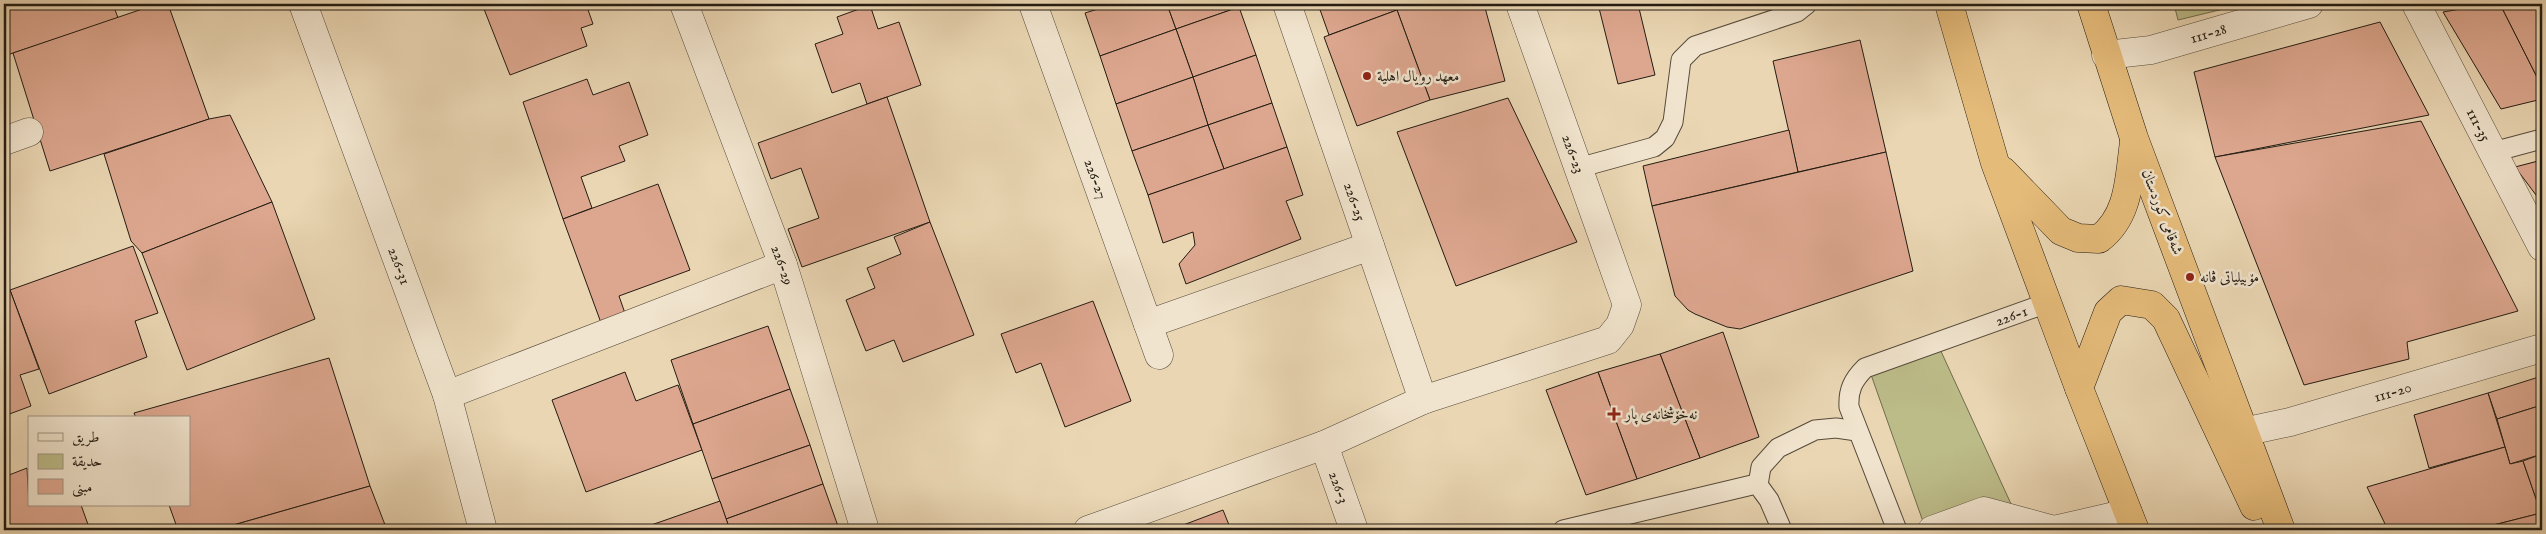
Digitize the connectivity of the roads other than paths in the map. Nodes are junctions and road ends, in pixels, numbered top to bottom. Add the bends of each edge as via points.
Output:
1 (303, 4) edge
2 (684, 4) edge
3 (1033, 4) edge
4 (1287, 4) edge
5 (1520, 4) edge
6 (1807, 4) edge
7 (1949, 4) edge
8 (2091, 4) edge
9 (2309, 4) edge
10 (2416, 4) edge
11 (2106, 55) junction
12 (29, 132) dead end
13 (2134, 138) junction
14 (2542, 139) edge
15 (4, 141) edge
16 (2493, 152) junction
17 (1995, 163) junction
18 (1578, 168) junction
19 (1370, 246) junction
20 (2542, 247) edge
21 (783, 265) junction
22 (2047, 303) junction
23 (1148, 324) junction
24 (2542, 348) edge
25 (1159, 355) dead end
26 (2079, 388) junction
27 (447, 394) junction
28 (1423, 400) junction
29 (1857, 431) junction
30 (2243, 432) junction
31 (1324, 444) junction
32 (1758, 485) junction
33 (2132, 522) edge
34 (1941, 529) edge
35 (483, 530) edge
36 (865, 530) edge
37 (1088, 530) edge
38 (1354, 530) edge
39 (1563, 530) edge
40 (1782, 530) edge
41 (1897, 530) edge
42 (2265, 530) edge
43 (2281, 530) edge

1 - 27 street, 226-31
2 - 21 street, 226-29
3 - 23 street, 226-27
4 - 19 street, 226-25
5 - 18 street, 226-23
6 - 18 lane via 1797,12 1695,46 1681,60 1673,122 1665,138 1654,147
7 - 17 highway
8 - 11 highway, شەقامی کوردستان
9 - 11 street, 111-28 via 2151,50
10 - 16 street, 111-35
11 - 13 highway, شەقامی کوردستان
12 - 15 street
13 - 17 highway via 2128,190 2121,213 2111,230 2099,239 2078,238 2061,230
13 - 30 highway, شەقامی کوردستان
14 - 16 lane
16 - 20 street, 111-35
17 - 22 highway
18 - 28 street, 226-23 via 1627,305 1620,325 1608,340
19 - 23 street
19 - 28 street, 226-25
21 - 27 street
21 - 36 street, 226-29
22 - 26 highway
22 - 29 lane, 226-1 via 1864,368 1856,376 1849,396
23 - 25 street, 226-27
24 - 30 street, 111-20 via 2290,422
26 - 33 highway
26 - 42 highway via 2108,312 2121,300 2152,304 2166,319
27 - 35 street, 226-31
28 - 31 street
29 - 32 lane via 1815,430 1778,448 1761,467
29 - 41 lane, 226-1
30 - 43 highway, شەقامی کوردستان
31 - 37 street
31 - 38 street, 226-3
32 - 39 lane via 1732,488
32 - 40 lane via 1769,500
33 - 34 street via 2054,530 1984,511

